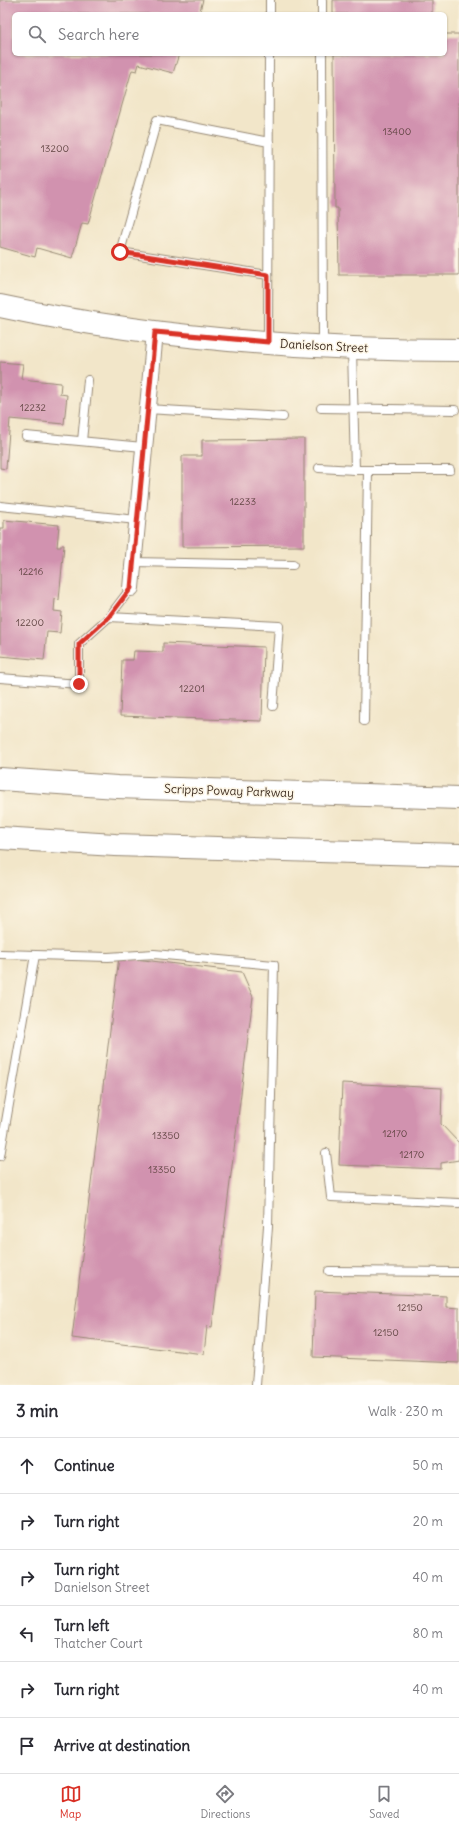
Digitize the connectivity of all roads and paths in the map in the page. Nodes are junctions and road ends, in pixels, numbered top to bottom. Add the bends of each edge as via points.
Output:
1 (270, 0) edge
2 (322, 0) edge
3 (270, 12) edge
4 (322, 12) edge
5 (269, 56) edge
6 (322, 56) edge
7 (269, 142) junction
8 (268, 275) junction
9 (0, 306) edge
10 (155, 332) junction
11 (268, 342) junction
12 (323, 347) junction
13 (352, 348) junction
14 (459, 350) edge
15 (88, 380) dead end
16 (321, 408) dead end
17 (354, 408) junction
18 (147, 409) junction
19 (455, 410) dead end
20 (283, 417) dead end
21 (26, 436) dead end
22 (82, 442) junction
23 (143, 447) junction
24 (319, 468) dead end
25 (355, 470) junction
26 (368, 470) junction
27 (450, 470) dead end
28 (0, 506) edge
29 (137, 520) junction
30 (133, 562) junction
31 (293, 565) dead end
32 (131, 588) joint
33 (109, 617) junction
34 (0, 678) edge
35 (273, 706) dead end
36 (364, 721) dead end
37 (0, 779) edge
38 (459, 798) edge
39 (0, 838) edge
40 (459, 855) edge
41 (0, 954) edge
42 (35, 955) junction
43 (326, 1153) dead end
44 (0, 1156) edge
45 (459, 1203) edge
46 (329, 1271) dead end
47 (459, 1272) edge
48 (256, 1385) edge

1 - 3 lane
2 - 4 lane
5 - 7 lane
6 - 12 lane
7 - 8 lane
7 - 8 lane via 157,120 120,252
8 - 11 lane
9 - 10 main road, Danielson Street
10 - 11 main road, Danielson Street
10 - 18 street
11 - 12 main road, Danielson Street
12 - 13 main road, Danielson Street
13 - 14 main road, Danielson Street
13 - 17 lane
15 - 22 lane
16 - 17 lane
17 - 19 lane
17 - 25 lane
18 - 20 lane
18 - 23 street
21 - 22 lane
22 - 23 lane
23 - 29 street
24 - 25 lane
25 - 26 lane
26 - 27 lane
26 - 36 lane
28 - 29 lane
29 - 30 street
30 - 31 lane
30 - 32 street
32 - 33 lane
33 - 34 lane via 79,644 79,684
33 - 35 lane via 280,626
37 - 38 main road, Scripps Poway Parkway via 117,787
39 - 40 main road via 123,845
41 - 42 lane
42 - 44 lane
42 - 48 lane via 108,957 154,954 274,965 268,1226
43 - 45 lane via 331,1197
46 - 47 lane

